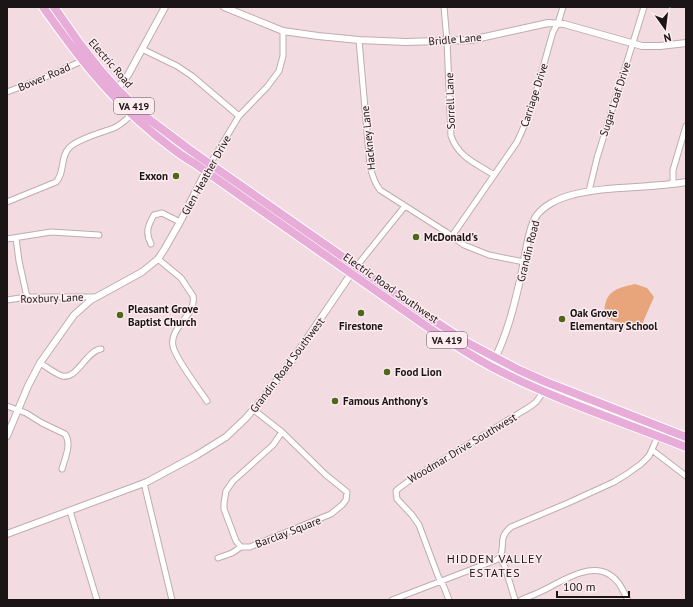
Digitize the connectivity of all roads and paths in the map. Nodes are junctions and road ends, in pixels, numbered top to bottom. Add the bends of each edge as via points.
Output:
1 (43, 7) edge
2 (54, 7) edge
3 (164, 7) edge
4 (224, 7) edge
5 (444, 7) edge
6 (563, 7) edge
7 (644, 7) edge
8 (558, 23) junction
9 (283, 31) junction
10 (359, 40) junction
11 (448, 41) junction
12 (686, 43) edge
13 (632, 44) junction
14 (142, 49) junction
15 (82, 61) junction
16 (7, 92) edge
17 (115, 92) junction
18 (131, 115) junction
19 (239, 116) junction
20 (686, 126) edge
21 (210, 164) junction
22 (205, 171) junction
23 (494, 175) junction
24 (236, 182) joint
25 (686, 182) edge
26 (672, 184) junction
27 (589, 191) junction
28 (7, 202) edge
29 (405, 206) junction
30 (180, 222) junction
31 (99, 235) dead end
32 (452, 236) junction
33 (16, 238) junction
34 (7, 239) edge
35 (151, 244) dead end
36 (158, 259) junction
37 (524, 262) junction
38 (356, 267) junction
39 (351, 274) junction
40 (27, 296) junction
41 (97, 297) junction
42 (7, 300) edge
43 (101, 349) dead end
44 (496, 358) junction
45 (40, 363) junction
46 (491, 366) junction
47 (544, 391) junction
48 (208, 401) dead end
49 (7, 406) edge
50 (18, 410) junction
51 (254, 410) junction
52 (651, 422) junction
53 (282, 432) junction
54 (7, 436) edge
55 (658, 436) junction
56 (686, 437) edge
57 (686, 446) edge
58 (652, 450) junction
59 (62, 469) dead end
60 (686, 476) edge
61 (144, 483) junction
62 (70, 511) junction
63 (7, 534) edge
64 (241, 547) junction
65 (500, 557) junction
66 (218, 558) dead end
67 (441, 581) junction
68 (97, 600) edge
69 (172, 600) edge
70 (392, 600) edge
71 (449, 600) edge
72 (515, 600) edge
73 (521, 600) edge
74 (628, 600) edge

1 - 15 main road, Electric Road / VA 419
2 - 17 main road, Electric Road / VA 419
3 - 14 street
4 - 9 street, Bridle Lane
5 - 11 street, Sorrell Lane
6 - 8 street, Carriage Drive
7 - 13 street, Sugar Loaf Drive
8 - 11 street, Bridle Lane via 538,24 471,40
8 - 13 street, Bridle Lane
8 - 23 street, Carriage Drive via 553,32 525,126
9 - 10 street, Bridle Lane
9 - 19 street, Glen Heather Drive via 283,56 279,72
10 - 11 street, Bridle Lane
10 - 29 street, Hackney Lane via 372,176 380,190
11 - 23 street, Sorrell Lane via 451,136 455,147 462,154
12 - 13 street, Bridle Lane via 660,46
13 - 27 street, Sugar Loaf Drive via 596,158
14 - 17 street
14 - 19 street via 192,76
15 - 16 street, Bower Road
15 - 17 main road, Electric Road / VA 419
17 - 18 main road, Electric Road / VA 419
17 - 21 main road, Electric Road / VA 419
18 - 22 main road, Electric Road / VA 419 via 172,149
18 - 28 street via 120,124 77,142 69,148 56,182
19 - 21 street, Glen Heather Drive
20 - 26 street via 673,170
21 - 22 street, Glen Heather Drive
21 - 24 main road, Electric Road / VA 419
22 - 30 street, Glen Heather Drive
22 - 39 main road, Electric Road Southwest / VA 419
23 - 32 street, Carriage Drive
24 - 38 main road, Electric Road Southwest / VA 419
25 - 26 street, Grandin Road
26 - 27 street, Grandin Road
27 - 37 street, Grandin Road via 554,202 536,216
29 - 32 street, Hackney Lane
29 - 38 street
30 - 35 street via 162,213 154,215 147,230
30 - 36 street, Glen Heather Drive
31 - 33 street via 61,231
32 - 37 street, Hackney Lane via 464,246 489,255
33 - 34 street
33 - 40 street
36 - 41 street, Glen Heather Drive via 142,272
36 - 48 street via 181,278 193,296 192,308 175,334 172,344 176,355
37 - 44 street, Grandin Road via 504,338
38 - 39 street, Grandin Road Southwest
38 - 44 main road, Electric Road Southwest / VA 419 via 468,343
39 - 46 main road, Electric Road Southwest / VA 419 via 429,328
39 - 51 street, Grandin Road Southwest via 289,365
40 - 41 street, Roxbury Lane
40 - 42 street, Roxbury Lane
41 - 45 street, Glen Heather Drive via 74,315
43 - 45 street via 92,352 69,376 61,376
44 - 46 street, Grandin Road
44 - 52 main road, Electric Road Southwest / VA 419 via 546,382
45 - 50 street, Glen Heather Drive
46 - 47 main road, Electric Road Southwest / VA 419
47 - 55 main road, Electric Road Southwest / VA 419
47 - 67 street, Woodmar Drive Southwest via 531,406 396,492 396,497 418,525
49 - 50 street
50 - 54 street, Glen Heather Drive
50 - 59 street via 65,434 68,447
51 - 53 street
51 - 61 street, Grandin Road Southwest via 213,446
52 - 55 street
52 - 56 main road, Electric Road Southwest / VA 419
53 - 64 street via 226,491 224,509 236,541
53 - 64 street, Barclay Square via 346,492 346,500 336,511 324,518 250,546
55 - 57 main road, Electric Road Southwest / VA 419
55 - 58 street
58 - 60 street
58 - 65 street via 641,464 614,482 511,527 502,537
61 - 62 street, Grandin Road Southwest
61 - 69 street
62 - 63 street, Grandin Road Southwest
62 - 68 street
64 - 66 street, Barclay Square
65 - 67 street
65 - 72 street
67 - 70 street
67 - 71 street
73 - 74 street via 589,571 604,572 613,577 620,584

